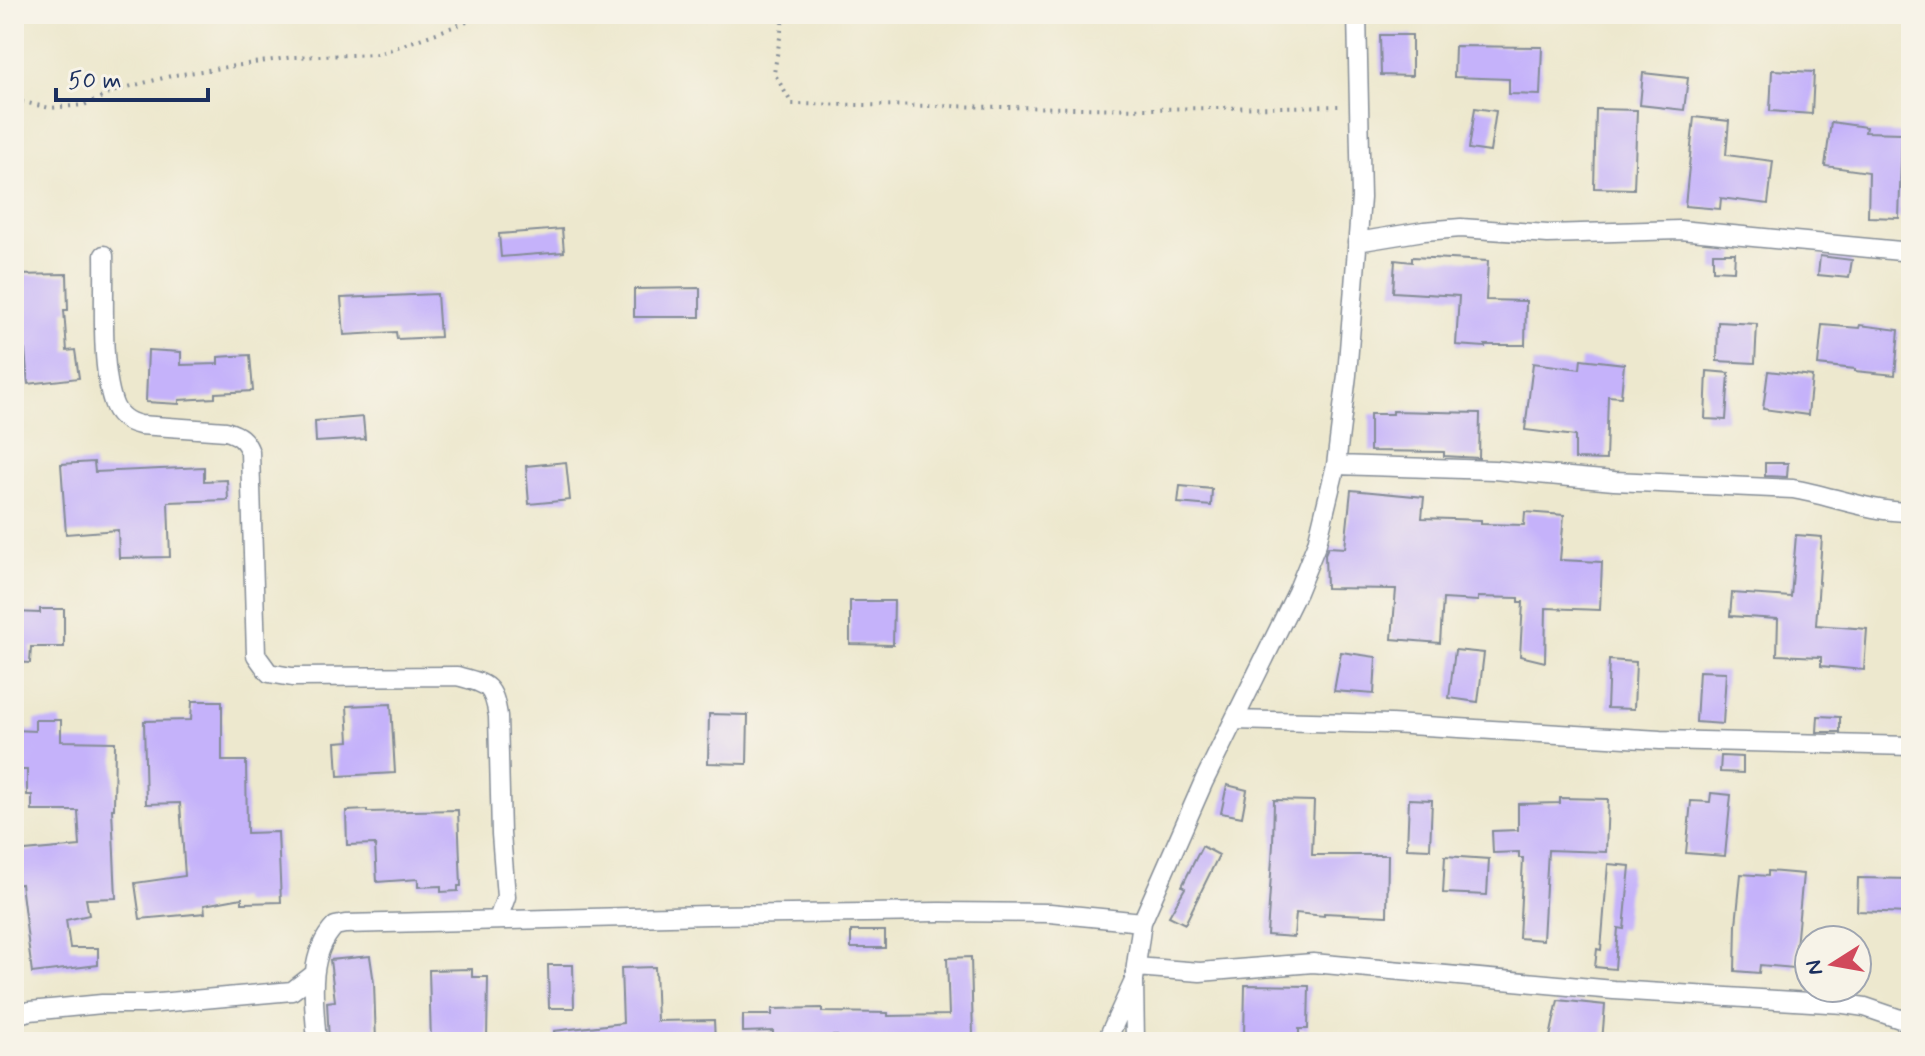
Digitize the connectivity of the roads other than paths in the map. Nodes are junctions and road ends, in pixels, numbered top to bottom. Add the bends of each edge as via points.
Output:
1 (1357, 14) edge
2 (1357, 242) junction
3 (1911, 252) edge
4 (104, 255) dead end
5 (1336, 465) junction
6 (1911, 512) edge
7 (1234, 720) junction
8 (1911, 746) edge
9 (498, 919) junction
10 (1142, 922) junction
11 (314, 974) junction
12 (1135, 974) junction
13 (292, 991) junction
14 (314, 1011) junction
15 (14, 1015) edge
16 (1911, 1018) edge
17 (317, 1042) edge
18 (1106, 1042) edge
19 (1135, 1042) edge

1 - 2 street
2 - 3 street via 1461,228 1548,234 1680,230
2 - 5 street
4 - 9 street via 107,371 121,416 140,425 226,431 238,435 250,452 256,655 263,667 292,677 457,676 490,689 498,716 506,897
5 - 6 street via 1793,489
5 - 7 street via 1317,543
7 - 8 street
7 - 10 street
9 - 10 street via 955,912 1050,913
9 - 11 street via 335,926 323,941
10 - 12 street
11 - 13 street
11 - 14 street
12 - 16 street via 1313,963 1844,1004
12 - 18 street
12 - 19 street
13 - 14 street
13 - 15 street
14 - 17 street

